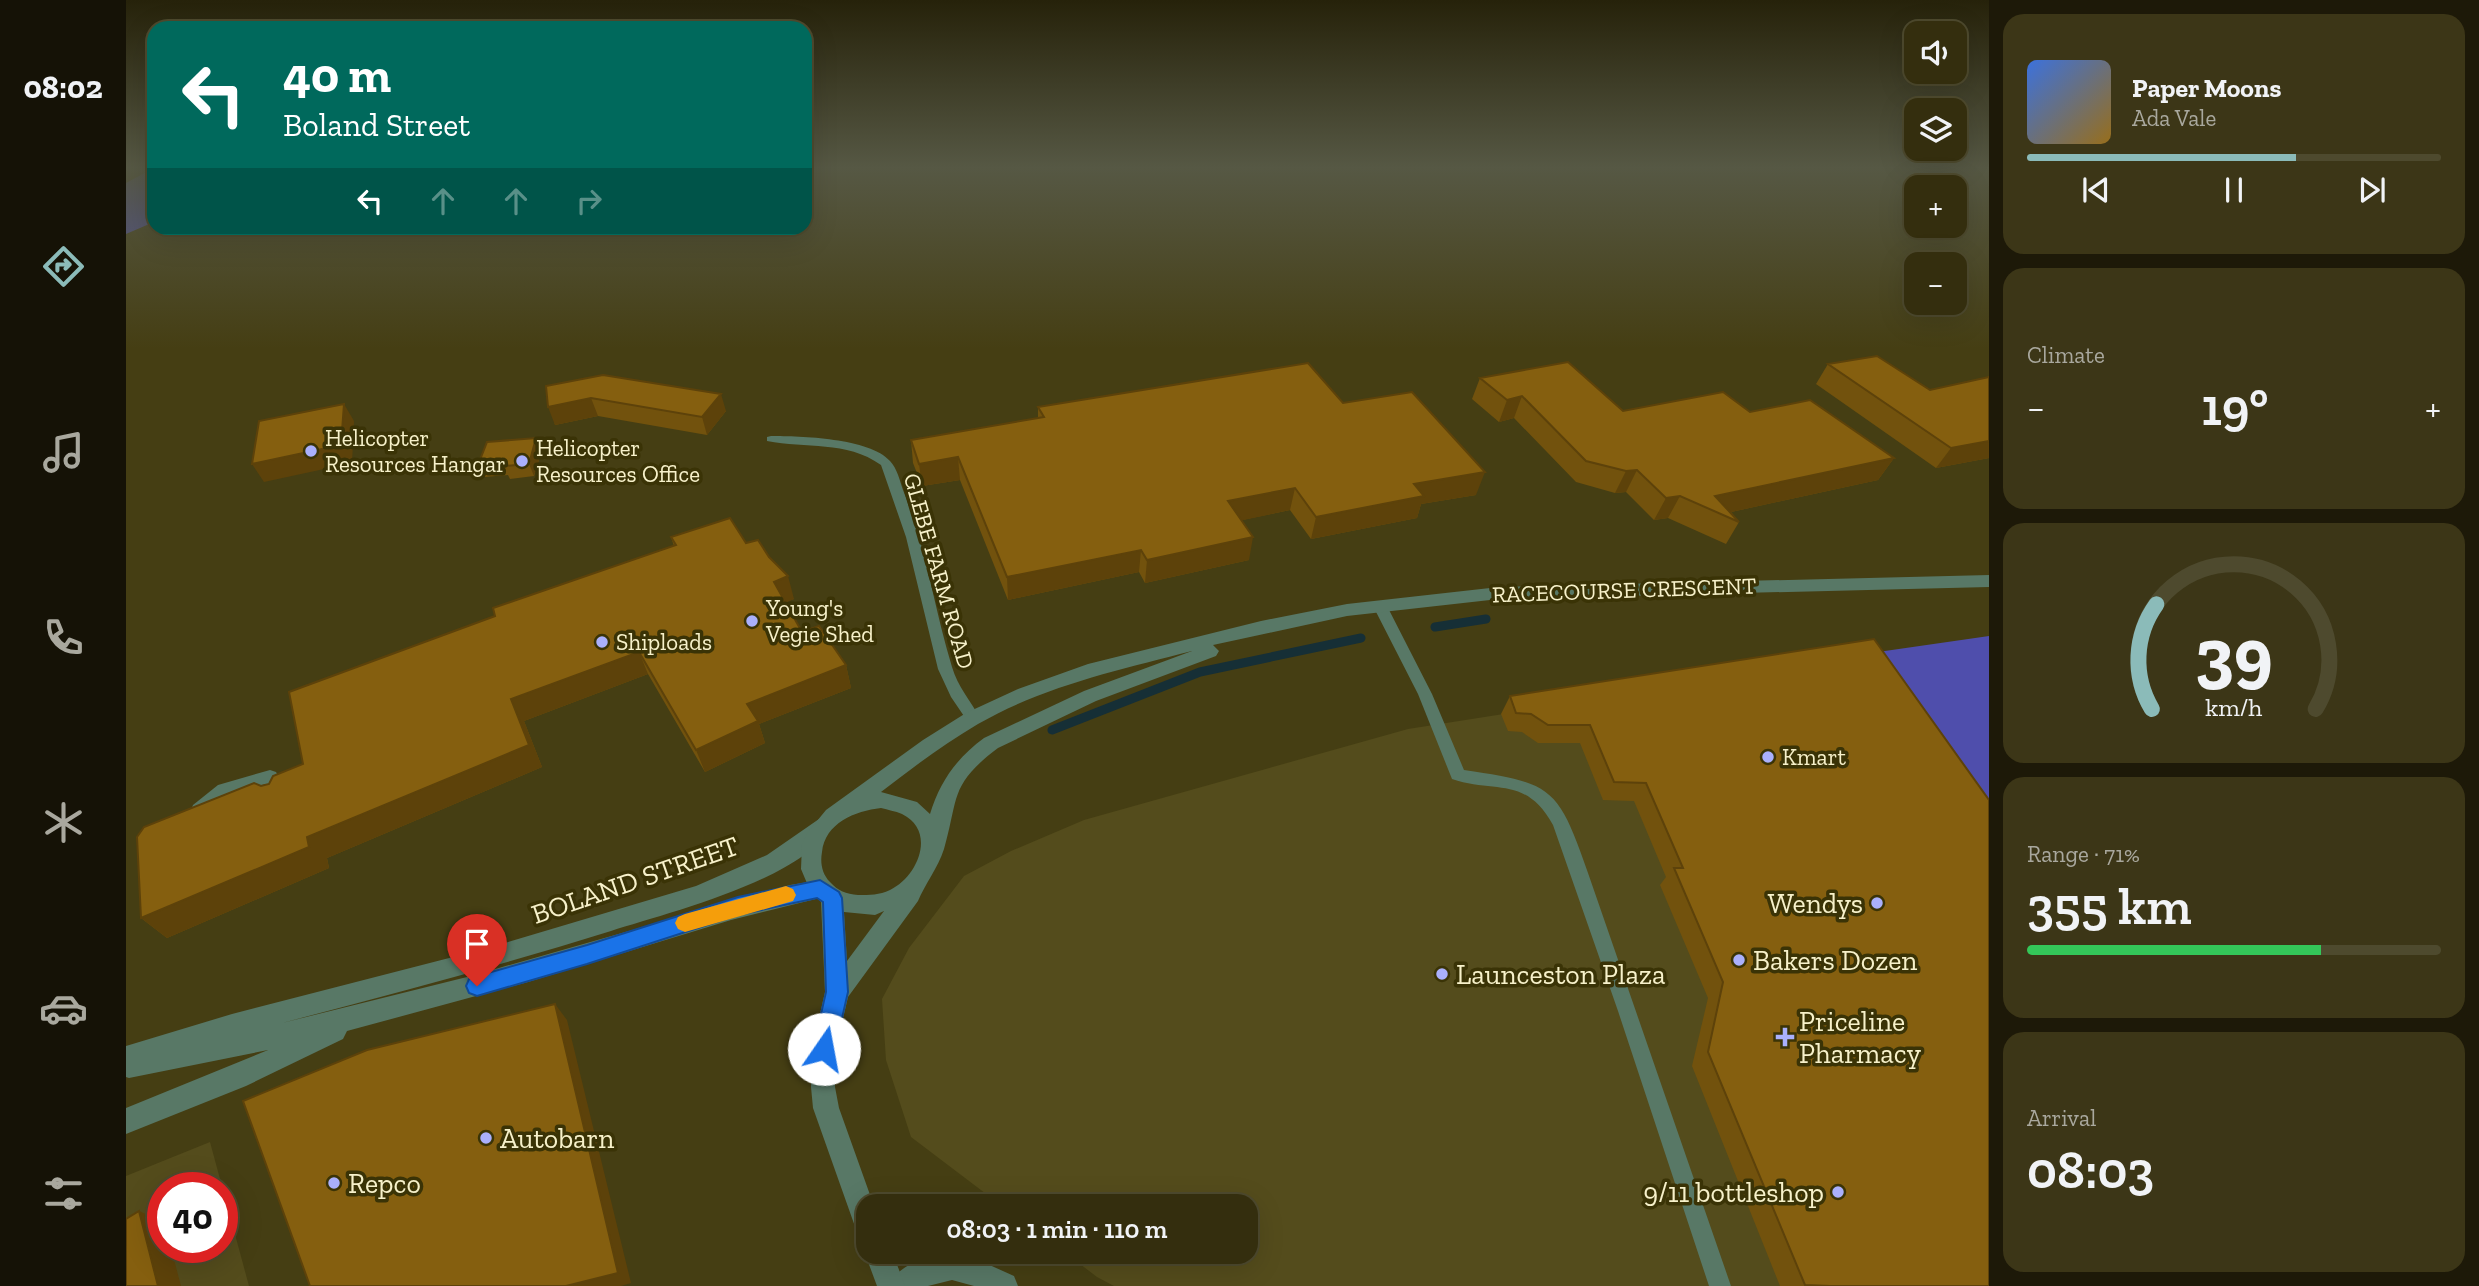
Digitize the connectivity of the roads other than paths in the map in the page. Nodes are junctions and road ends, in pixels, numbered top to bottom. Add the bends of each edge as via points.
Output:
1 (771, 439) dead end
2 (1989, 581) edge
3 (1380, 606) junction
4 (1261, 627) junction
5 (1218, 648) junction
6 (973, 718) junction
7 (282, 798) edge
8 (832, 817) junction
9 (181, 825) edge
10 (933, 850) junction
11 (917, 883) junction
12 (826, 893) junction
13 (837, 992) junction
14 (373, 1014) junction
15 (126, 1058) edge
16 (126, 1066) edge
17 (126, 1121) edge
18 (857, 1194) edge
19 (883, 1264) edge
20 (891, 1286) edge
21 (902, 1286) edge
22 (1004, 1286) edge
23 (1720, 1286) edge

1 - 6 lane, GLEBE FARM ROAD via 859,449 886,463 906,519 945,675
2 - 3 street, RACECOURSE CRESCENT via 1540,591
3 - 4 street, RACECOURSE CRESCENT
3 - 23 lane via 1426,694 1458,775 1529,788 1553,810 1629,1013
4 - 5 street, RACECOURSE CRESCENT
4 - 6 street, RACECOURSE CRESCENT via 1088,671
5 - 6 street via 1129,673 998,728
5 - 10 street, RACECOURSE CRESCENT via 1090,696 976,753 947,790
6 - 8 street, RACECOURSE CRESCENT
7 - 9 lane via 271,776 223,790
8 - 10 street via 867,801 894,802 926,822
8 - 12 street via 810,848 812,876
8 - 15 street, BOLAND STREET via 780,860 654,908
10 - 11 street via 929,867
11 - 12 street via 891,901 876,905 853,905
11 - 13 street
12 - 13 street
12 - 14 street via 743,905 587,955
13 - 18 street via 824,1049 825,1108
14 - 16 street
14 - 17 street via 237,1077
19 - 20 street
21 - 22 street via 930,1268 954,1264

